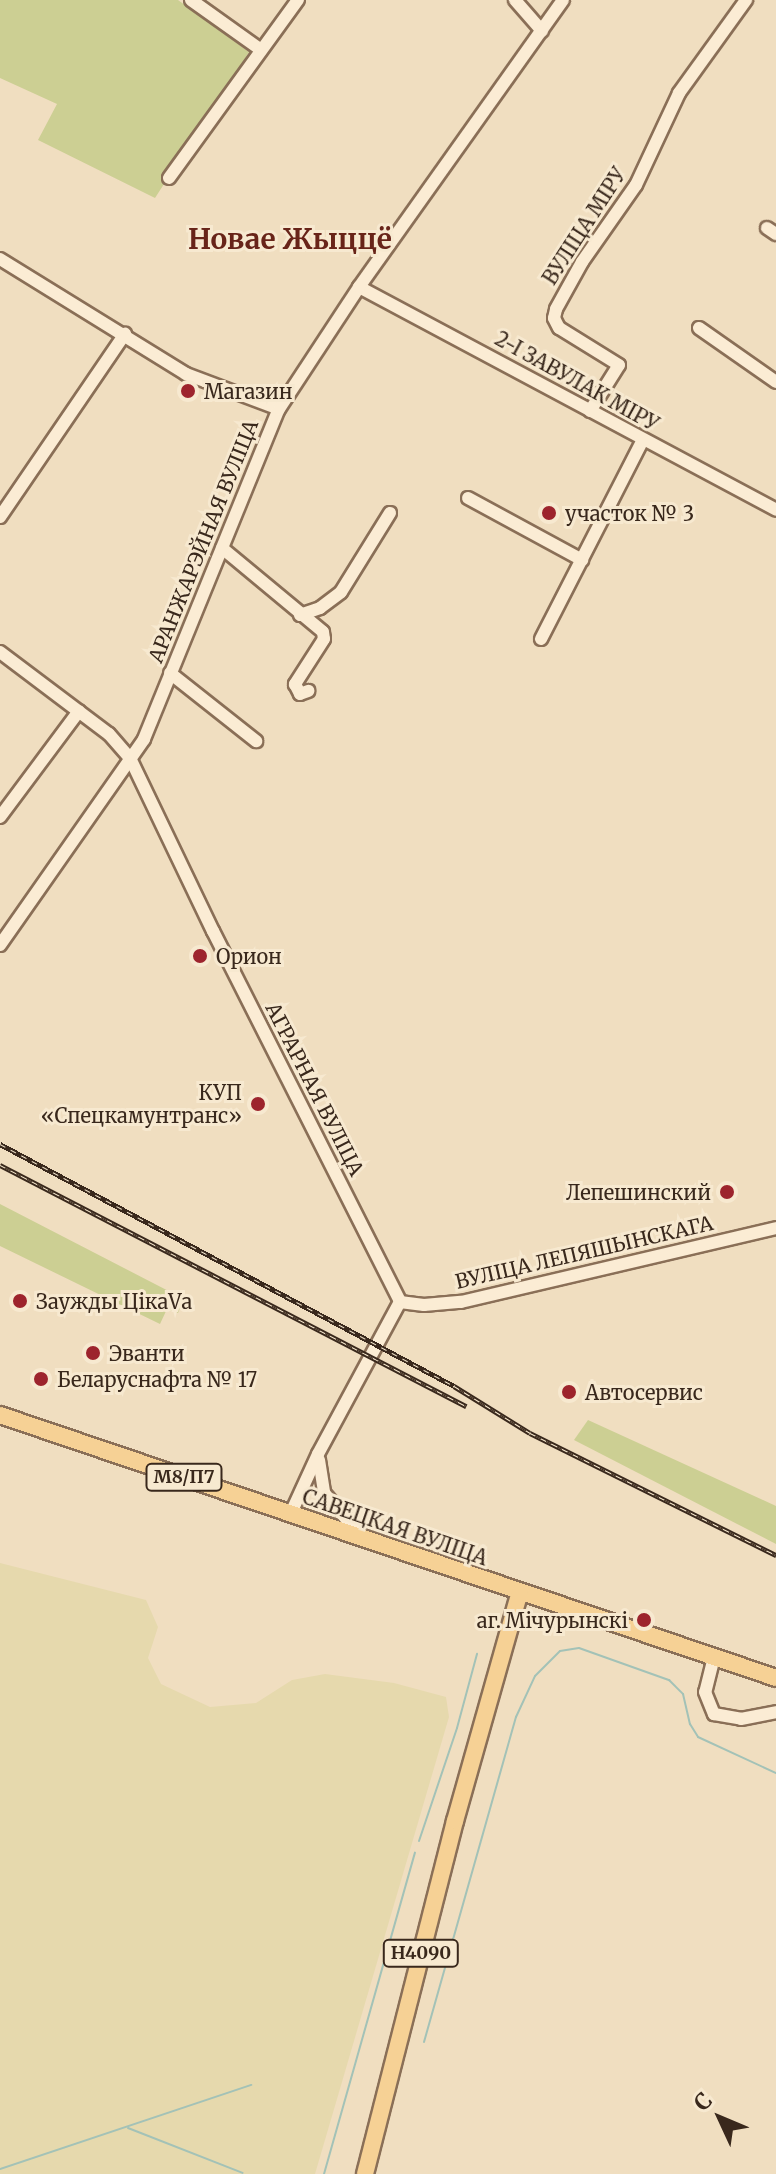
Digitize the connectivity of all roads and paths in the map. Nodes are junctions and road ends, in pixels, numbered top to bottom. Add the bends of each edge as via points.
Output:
1 (191, 0) edge
2 (298, 0) edge
3 (515, 0) edge
4 (563, 0) edge
5 (746, 0) edge
6 (542, 31) junction
7 (261, 50) junction
8 (169, 178) dead end
9 (0, 259) edge
10 (359, 287) junction
11 (699, 328) dead end
12 (125, 334) junction
13 (776, 382) edge
14 (279, 409) junction
15 (590, 411) junction
16 (643, 440) junction
17 (776, 494) edge
18 (468, 498) dead end
19 (772, 508) edge
20 (390, 513) dead end
21 (0, 517) edge
22 (222, 548) junction
23 (582, 560) junction
24 (300, 615) junction
25 (541, 639) dead end
26 (0, 652) edge
27 (170, 673) junction
28 (308, 691) dead end
29 (79, 711) junction
30 (256, 741) dead end
31 (130, 758) junction
32 (0, 817) edge
33 (0, 945) edge
34 (776, 1228) edge
35 (400, 1302) junction
36 (0, 1415) edge
37 (318, 1454) junction
38 (291, 1513) junction
39 (362, 1537) junction
40 (520, 1592) junction
41 (714, 1657) junction
42 (776, 1678) edge
43 (776, 1712) edge
44 (365, 2174) edge

1 - 7 street
2 - 7 street
3 - 6 street
4 - 6 street, АРАНЖАРЭЙНАЯ ВУЛІЦА
5 - 15 street, ВУЛІЦА МІРУ via 679,93 636,185 556,309 559,328 619,365
6 - 10 street, АРАНЖАРЭЙНАЯ ВУЛІЦА
7 - 8 street
9 - 12 street
10 - 14 street, АРАНЖАРЭЙНАЯ ВУЛІЦА
10 - 15 street, 2-І ЗАВУЛАК МІРУ
11 - 13 street
12 - 14 street via 186,374
12 - 21 street
14 - 22 street, АРАНЖАРЭЙНАЯ ВУЛІЦА
15 - 16 street, 2-І ЗАВУЛАК МІРУ
16 - 19 street, 2-І ЗАВУЛАК МІРУ
16 - 23 street
17 - 19 street
18 - 23 street
20 - 24 street via 341,592
22 - 24 street
22 - 27 street, АРАНЖАРЭЙНАЯ ВУЛІЦА
23 - 25 street
24 - 28 street via 323,632 324,639 295,684 300,694
26 - 29 street, АГРАРНАЯ ВУЛІЦА
27 - 30 street
27 - 31 street, АРАНЖАРЭЙНАЯ ВУЛІЦА
29 - 31 street, АГРАРНАЯ ВУЛІЦА
29 - 32 street
31 - 33 street, АРАНЖАРЭЙНАЯ ВУЛІЦА
31 - 35 street, АГРАРНАЯ ВУЛІЦА
34 - 35 street, ВУЛІЦА ЛЕПЯШЫНСКАГА via 461,1302
35 - 37 street
36 - 38 main road, САВЕЦКАЯ ВУЛІЦА / М8/П7
37 - 38 street
37 - 39 street via 324,1493
38 - 39 main road, САВЕЦКАЯ ВУЛІЦА / М8/П7
39 - 40 main road, САВЕЦКАЯ ВУЛІЦА / М8/П7
40 - 41 main road, САВЕЦКАЯ ВУЛІЦА / М8/П7
40 - 44 main road, Н4090
41 - 42 main road, САВЕЦКАЯ ВУЛІЦА / М8/П7
41 - 43 street via 705,1692 714,1714 728,1720

